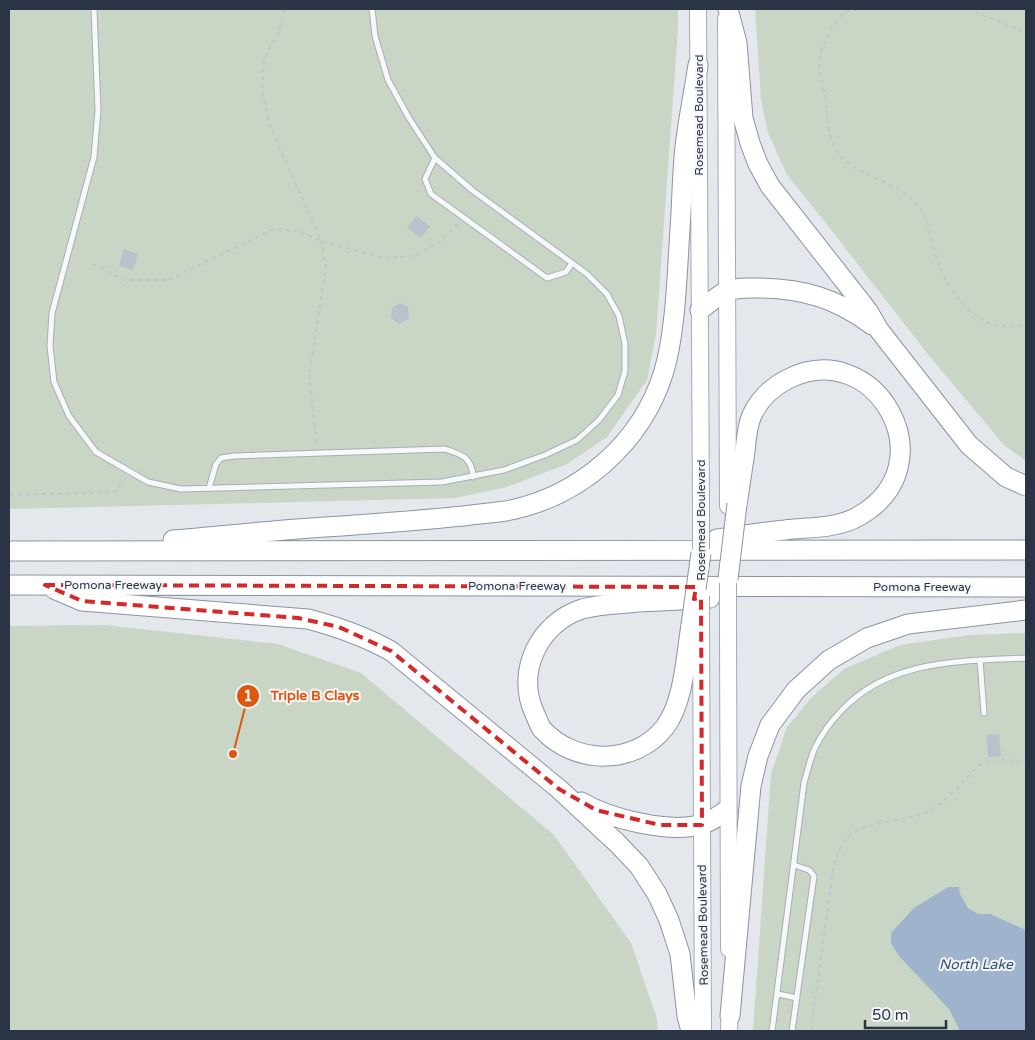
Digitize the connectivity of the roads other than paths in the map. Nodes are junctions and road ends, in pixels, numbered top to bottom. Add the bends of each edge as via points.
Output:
1 (94, 9) edge
2 (372, 9) edge
3 (698, 9) edge
4 (727, 9) edge
5 (698, 66) junction
6 (436, 158) junction
7 (572, 263) junction
8 (726, 292) junction
9 (700, 310) junction
10 (879, 330) junction
11 (473, 477) junction
12 (1026, 486) edge
13 (209, 488) junction
14 (733, 505) junction
15 (1026, 550) edge
16 (9, 551) edge
17 (40, 551) junction
18 (629, 551) junction
19 (701, 554) joint
20 (728, 579) joint
21 (9, 585) edge
22 (45, 585) junction
23 (868, 587) junction
24 (1026, 587) edge
25 (1026, 610) edge
26 (696, 626) junction
27 (1026, 658) edge
28 (980, 660) junction
29 (984, 713) dead end
30 (559, 789) junction
31 (727, 810) junction
32 (702, 825) junction
33 (794, 864) junction
34 (778, 994) junction
35 (796, 998) junction
36 (730, 1024) edge
37 (691, 1031) edge
38 (704, 1031) edge
39 (772, 1031) edge
40 (792, 1031) edge

1 - 13 lane via 98,110 94,157 52,313 50,346 54,382 68,416 96,452 148,482 181,488
2 - 6 lane via 375,36 388,80 408,118
3 - 5 main road, Rosemead Boulevard
4 - 8 main road
4 - 10 highway via 737,43 743,118 758,164 770,186 868,311
5 - 9 main road, Rosemead Boulevard
5 - 17 highway via 685,146 673,314 664,370 642,421 624,444 586,479 539,501 507,510 409,522
6 - 7 lane via 472,190
6 - 7 lane via 425,179 431,194 547,278 566,272
7 - 11 lane via 608,294 619,316 625,344 625,372 618,395 599,420 577,440 504,470
8 - 9 highway
8 - 10 highway via 740,288 782,289 815,295 839,304
8 - 14 main road
9 - 19 main road, Rosemead Boulevard, bridge
10 - 12 highway via 969,445 1006,478
11 - 13 lane via 442,482
11 - 13 lane via 473,466 468,460 445,449 234,456 221,458 216,464
14 - 18 highway via 752,416 762,398 777,384 797,374 817,370 836,372 856,378 872,388 892,412 900,448 898,468 883,496 856,518 821,527
14 - 20 highway, bridge
15 - 18 highway
16 - 17 highway
17 - 18 highway
19 - 26 highway, bridge
20 - 31 main road, Rosemead Boulevard, bridge
21 - 22 highway, Pomona Freeway
22 - 23 highway, Pomona Freeway
22 - 30 highway via 82,601 308,619 367,638 391,651
23 - 24 highway, Pomona Freeway
23 - 26 highway via 612,604 582,609 559,621 541,638 531,659 527,682 530,704 541,728 560,744 580,754 606,757 630,752 650,742 666,726 678,700
25 - 36 highway via 908,624 867,638 829,660 796,690 770,725 751,786
26 - 32 main road, Rosemead Boulevard
27 - 28 lane
28 - 29 lane
28 - 33 lane via 926,665 899,673 870,686 831,722 814,750 804,783
30 - 32 highway via 596,810 624,820 683,827
30 - 37 highway via 639,866 657,894 680,954
31 - 32 highway
31 - 36 main road, Rosemead Boulevard
32 - 38 main road, Rosemead Boulevard
33 - 34 lane
33 - 35 lane via 809,870 814,876
34 - 35 lane
34 - 39 lane
35 - 40 lane

